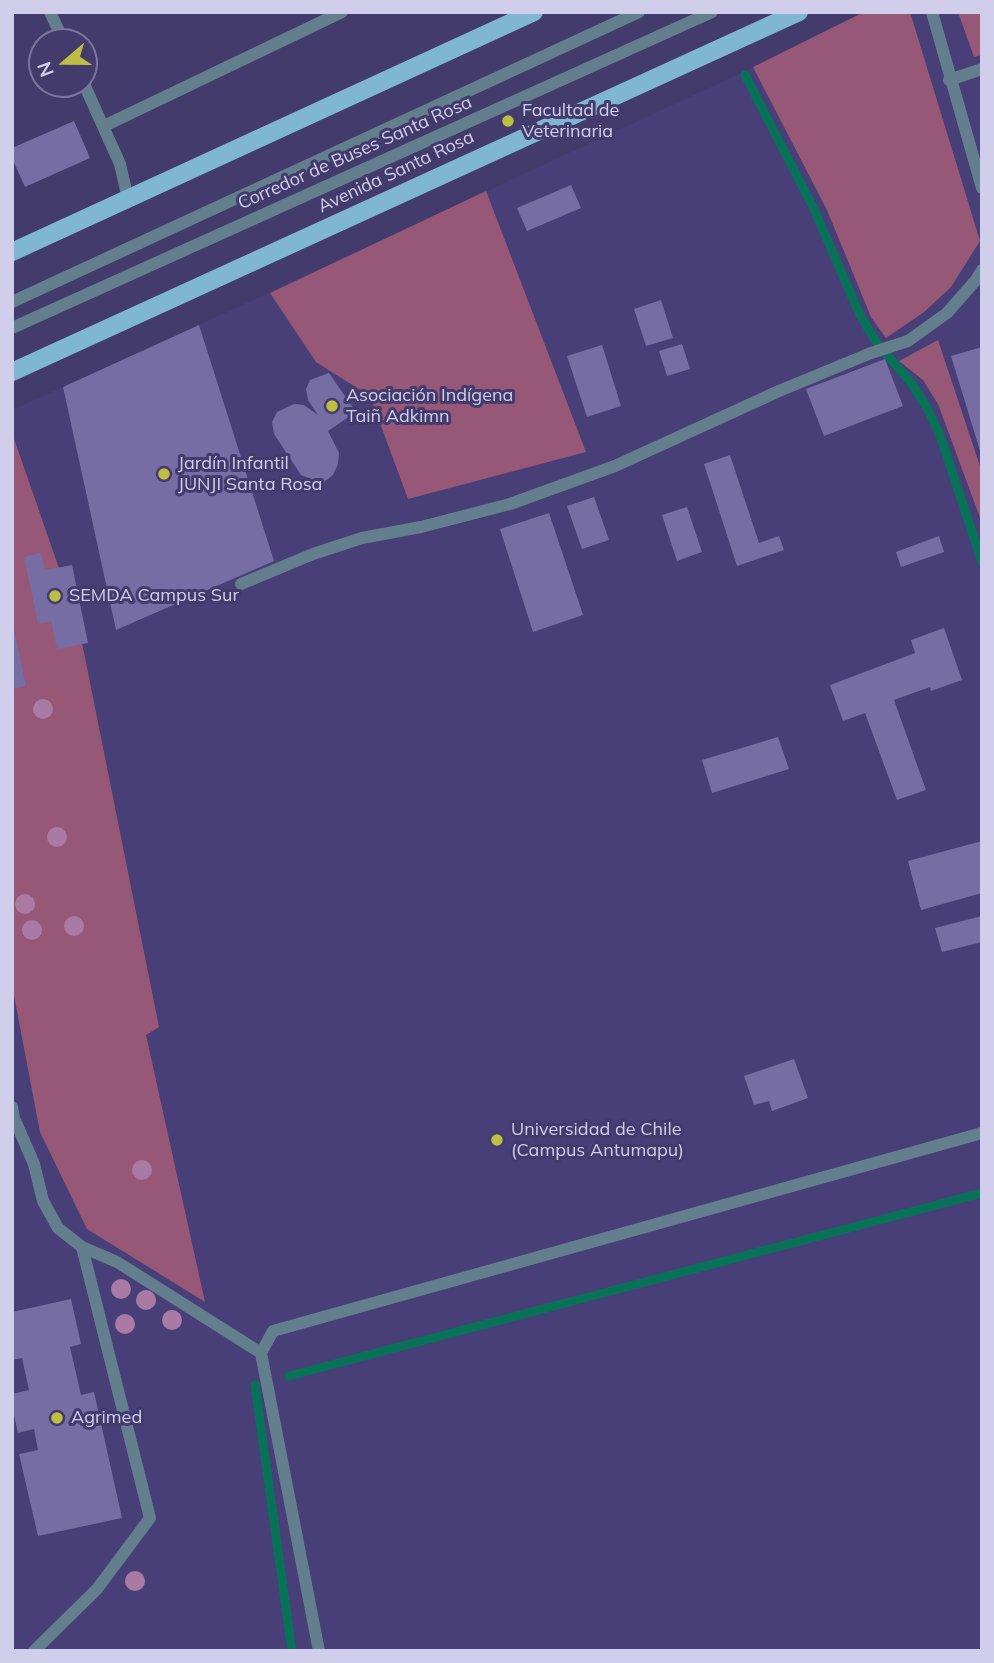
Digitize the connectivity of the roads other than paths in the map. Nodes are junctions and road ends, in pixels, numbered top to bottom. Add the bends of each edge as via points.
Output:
1 (50, 12) edge
2 (342, 12) edge
3 (534, 12) edge
4 (639, 12) edge
5 (712, 12) edge
6 (799, 12) edge
7 (932, 12) edge
8 (57, 28) edge
9 (982, 69) edge
10 (949, 79) junction
11 (91, 98) edge
12 (104, 126) junction
13 (982, 188) edge
14 (128, 199) junction
15 (12, 252) edge
16 (982, 270) edge
17 (12, 302) edge
18 (12, 328) edge
19 (12, 372) edge
20 (241, 584) dead end
21 (12, 1107) edge
22 (982, 1133) edge
23 (82, 1247) junction
24 (261, 1353) junction
25 (34, 1651) edge
26 (318, 1651) edge

1 - 8 lane
2 - 12 lane
3 - 14 main road
4 - 17 lane, Corredor de Buses Santa Rosa
5 - 18 lane, Corredor de Buses Santa Rosa
6 - 19 main road, Avenida Santa Rosa
7 - 10 lane
9 - 10 lane
10 - 13 lane
11 - 12 lane
12 - 14 lane
14 - 15 main road
16 - 20 lane via 947,313 908,341 779,391 602,471 510,504 362,538
21 - 23 lane via 43,1201 58,1228
22 - 24 lane via 273,1331
23 - 24 lane via 117,1262
23 - 25 lane via 150,1518 97,1589
24 - 26 lane

